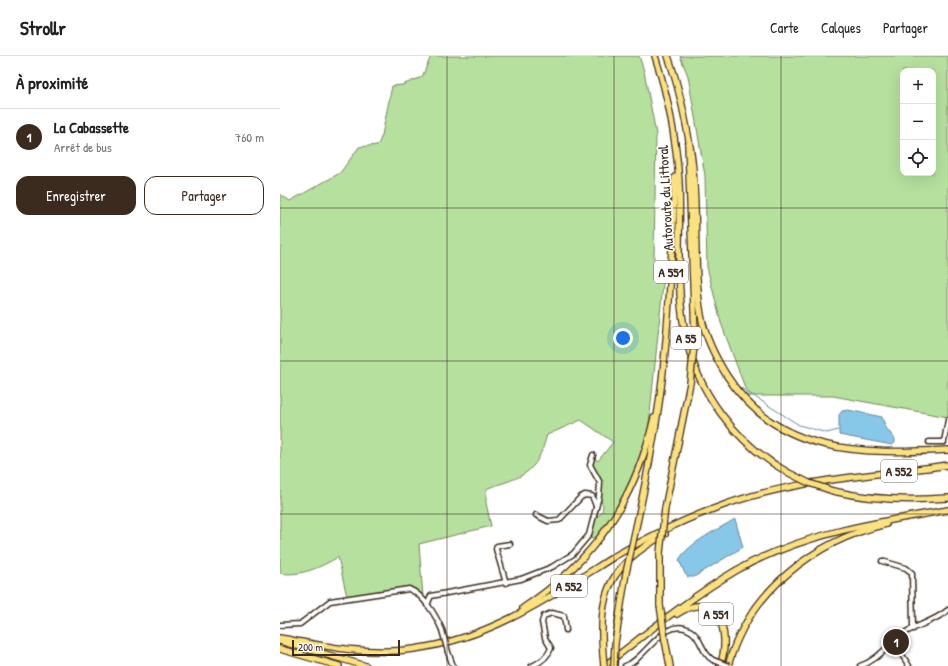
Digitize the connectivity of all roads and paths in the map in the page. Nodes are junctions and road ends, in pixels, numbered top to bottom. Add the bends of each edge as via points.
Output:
1 (655, 56) edge
2 (668, 56) edge
3 (688, 141) junction
4 (676, 165) junction
5 (662, 379) junction
6 (948, 420) edge
7 (929, 442) dead end
8 (946, 442) edge
9 (948, 450) edge
10 (593, 455) dead end
11 (948, 464) edge
12 (850, 477) junction
13 (948, 498) edge
14 (596, 506) junction
15 (948, 510) edge
16 (536, 515) dead end
17 (510, 544) dead end
18 (882, 561) dead end
19 (506, 582) junction
20 (428, 605) junction
21 (948, 610) edge
22 (280, 625) edge
23 (913, 629) junction
24 (566, 630) dead end
25 (478, 634) junction
26 (280, 638) edge
27 (665, 641) junction
28 (280, 642) edge
29 (894, 642) junction
30 (634, 643) junction
31 (280, 649) edge
32 (339, 666) edge
33 (366, 666) edge
34 (454, 666) edge
35 (532, 666) edge
36 (604, 666) edge
37 (614, 666) edge
38 (625, 666) edge
39 (670, 666) edge
40 (673, 666) edge
41 (720, 666) edge
42 (728, 666) edge
43 (860, 666) edge
44 (909, 666) edge

1 - 4 highway, Autoroute du Littoral / A 55 via 669,107
2 - 3 highway, Autoroute du Littoral / A 55 via 682,106
3 - 9 highway, Autoroute du Littoral / A 55 via 691,152 701,315 713,353 738,393 775,425 817,443 867,452
3 - 27 highway, A 551, bridge via 695,337 690,383 665,508 660,553 660,605
4 - 5 highway, A 551 via 670,290
4 - 13 highway, Autoroute du Littoral / A 55, bridge via 685,333 695,368 710,398 734,430 761,455 787,472 833,491 880,499
5 - 25 highway, A 552 via 649,437 636,478 604,534 584,559 543,595
5 - 37 highway, A 551, bridge via 653,444 626,573
6 - 8 street
7 - 8 street
10 - 14 street via 590,468 600,483
11 - 12 highway, A 552
12 - 25 highway, A 552 via 755,496 692,517 638,544 525,611
12 - 36 highway, bridge via 730,506 675,529 635,554 617,572 608,588 602,615
14 - 16 street via 592,496 585,494 559,520 548,521
14 - 19 street via 589,535 573,554 546,570
15 - 30 highway via 841,530 769,555 703,591
15 - 42 highway via 863,530 807,557 784,577 757,608 736,644
17 - 19 street via 497,546 496,549
18 - 23 street via 906,568 912,573
19 - 20 street via 431,596
20 - 22 street via 413,591 405,590 330,601 300,624
20 - 34 street, bridge via 442,630
21 - 23 street
23 - 29 street
24 - 35 street via 564,616 552,613 544,616 542,622 545,638 551,644 551,648 543,660
25 - 26 highway, A 552 via 413,649 378,651 344,649
27 - 39 highway, A 551
27 - 40 highway, A 551
28 - 33 highway
29 - 43 street via 879,656
29 - 44 street
30 - 36 highway
30 - 41 highway, A 551 via 681,611 692,606 700,606 714,612 724,629 725,643
31 - 32 highway
38 - 42 street, bridge via 635,662 656,639 680,627 694,633 706,655

